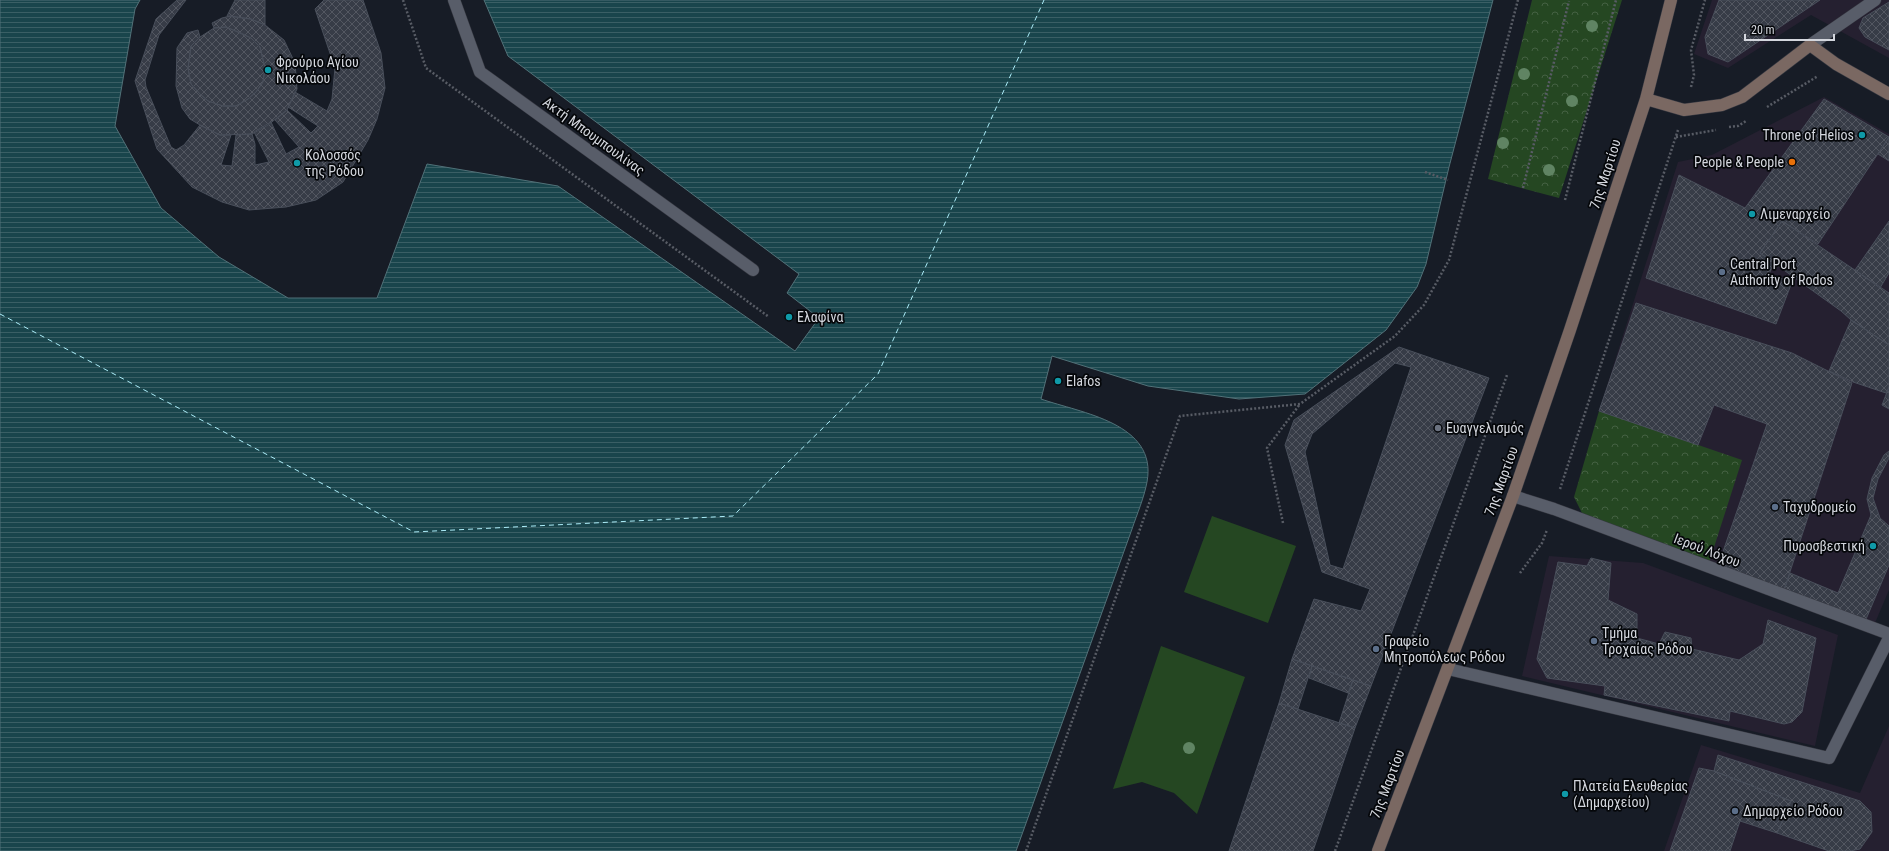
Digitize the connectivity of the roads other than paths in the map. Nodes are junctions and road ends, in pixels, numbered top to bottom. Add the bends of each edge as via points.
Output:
1 (454, 0) edge
2 (1671, 0) edge
3 (1875, 0) edge
4 (1810, 45) junction
5 (1889, 94) edge
6 (1646, 100) junction
7 (753, 270) dead end
8 (1513, 496) junction
9 (1889, 634) edge
10 (1889, 638) edge
11 (1448, 668) junction
12 (1378, 851) edge

1 - 7 street, Ακτή Μπουμπουλίνας via 480,72
2 - 6 main road, 7ης Μαρτίου
3 - 4 street
4 - 5 main road via 1836,64
4 - 6 main road via 1742,97 1722,105 1684,110
6 - 8 main road, 7ης Μαρτίου
8 - 9 street, Ιερού Λόχου
8 - 11 main road, 7ης Μαρτίου
10 - 11 street via 1829,758
11 - 12 main road, 7ης Μαρτίου

